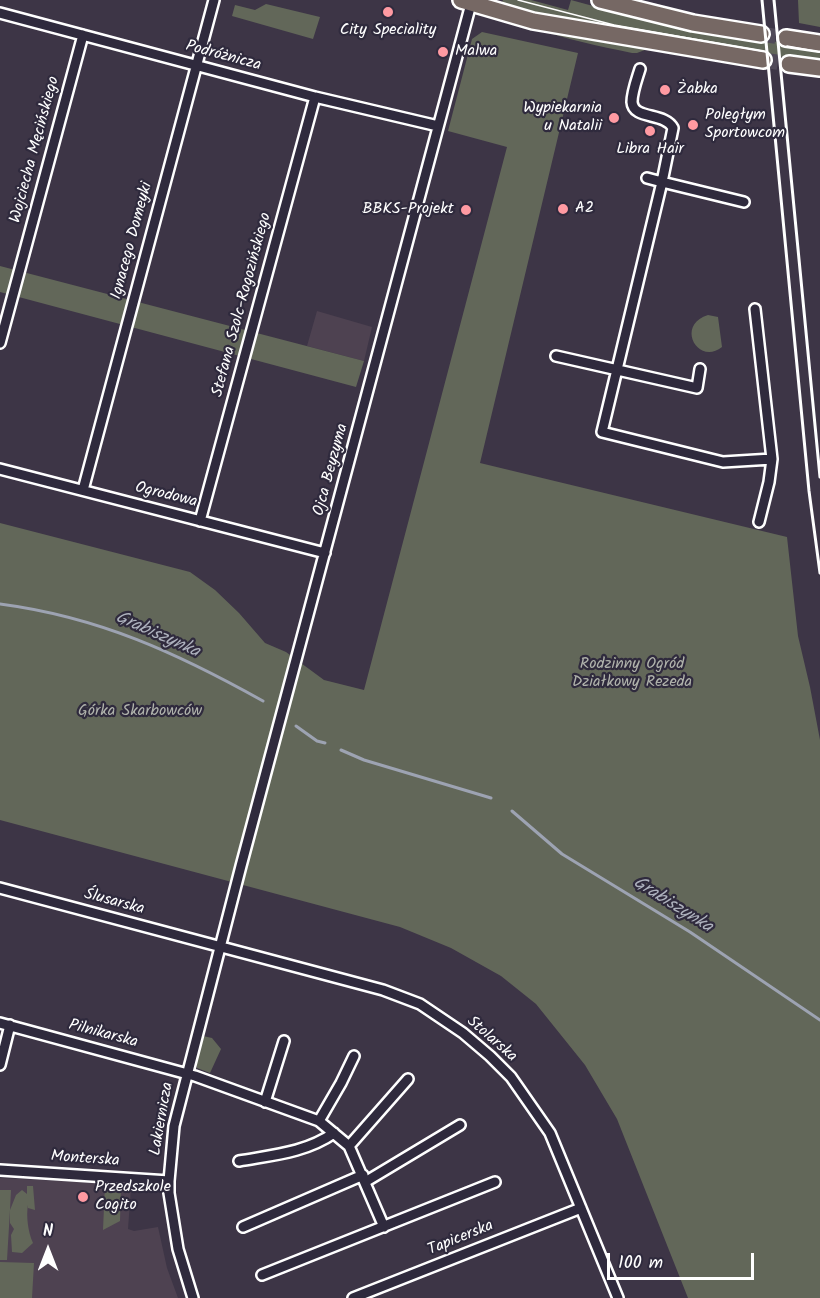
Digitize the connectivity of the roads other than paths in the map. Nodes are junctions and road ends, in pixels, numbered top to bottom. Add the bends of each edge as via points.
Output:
1 (214, 0) edge
2 (600, 0) edge
3 (468, 1) edge
4 (0, 13) edge
5 (761, 34) tunnel mouth
6 (83, 35) junction
7 (786, 38) tunnel mouth
8 (820, 43) edge
9 (763, 60) tunnel mouth
10 (789, 64) tunnel mouth
11 (196, 66) junction
12 (820, 68) edge
13 (640, 69) dead end
14 (315, 97) junction
15 (438, 126) junction
16 (647, 178) dead end
17 (662, 182) junction
18 (744, 202) dead end
19 (755, 309) dead end
20 (0, 343) edge
21 (556, 356) dead end
22 (617, 368) junction
23 (700, 369) dead end
24 (772, 459) junction
25 (0, 468) edge
26 (83, 490) junction
27 (200, 520) junction
28 (759, 522) dead end
29 (325, 554) junction
30 (0, 888) edge
31 (220, 947) junction
32 (0, 1023) edge
33 (10, 1025) junction
34 (284, 1041) dead end
35 (354, 1056) dead end
36 (0, 1065) edge
37 (187, 1073) junction
38 (408, 1080) dead end
39 (265, 1102) junction
40 (319, 1121) junction
41 (460, 1125) dead end
42 (334, 1133) junction
43 (349, 1146) junction
44 (239, 1161) dead end
45 (0, 1170) edge
46 (364, 1178) junction
47 (168, 1181) junction
48 (495, 1182) dead end
49 (581, 1208) junction
50 (243, 1227) dead end
51 (384, 1227) junction
52 (262, 1275) dead end
53 (193, 1298) edge
54 (353, 1298) edge
55 (618, 1298) edge

1 - 11 street, Ignacego Domeyki
2 - 5 main road
3 - 9 main road via 561,27
3 - 15 street, Ojca Beyzyma
4 - 6 street, Podróżnicza
6 - 11 street, Podróżnicza
6 - 20 street, Wojciecha Męcińskiego
7 - 8 main road
10 - 12 main road
11 - 14 street, Podróżnicza
11 - 26 street, Ignacego Domeyki
13 - 17 street via 632,101 634,108 666,120 673,128
14 - 15 street, Podróżnicza
14 - 27 street, Stefana Szolc-Rogozińskiego
15 - 29 street, Ojca Beyzyma
16 - 17 street
17 - 18 street
17 - 22 street
19 - 24 street
21 - 22 street
22 - 23 street via 697,388
22 - 24 street via 602,432 723,462
24 - 28 street
25 - 26 street, Ogrodowa
26 - 27 street, Ogrodowa
27 - 29 street, Ogrodowa
29 - 31 street, Ojca Beyzyma
30 - 31 street, Ślusarska
31 - 37 street, Lakiernicza
31 - 49 street, Stolarska via 383,990 420,1004 463,1033 511,1077 550,1133
32 - 33 street, Pilnikarska
33 - 36 street
33 - 37 street, Pilnikarska
34 - 39 street
35 - 40 street
37 - 39 street, Pilnikarska
37 - 47 street, Lakiernicza via 174,1126
38 - 43 street
39 - 40 street, Pilnikarska
40 - 42 street, Pilnikarska
41 - 46 street
42 - 43 street, Pilnikarska
42 - 44 street via 290,1152
43 - 46 street
45 - 47 street, Monterska
46 - 50 street
46 - 51 street
47 - 53 street, Lakiernicza via 178,1249
48 - 51 street
49 - 54 street, Tapicerska
49 - 55 street, Stolarska
51 - 52 street

